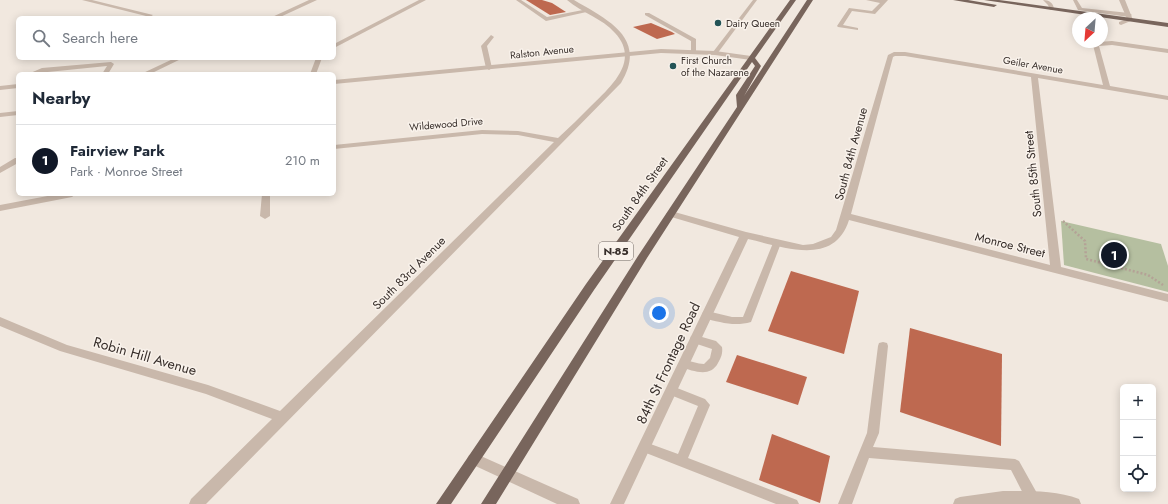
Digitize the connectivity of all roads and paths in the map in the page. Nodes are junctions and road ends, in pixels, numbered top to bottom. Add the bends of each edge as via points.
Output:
1 (85, 0) edge
2 (314, 0) edge
3 (423, 0) edge
4 (518, 0) edge
5 (570, 0) edge
6 (755, 0) edge
7 (793, 0) edge
8 (810, 0) edge
9 (868, 0) edge
10 (956, 0) edge
11 (987, 0) edge
12 (1045, 0) edge
13 (1075, 0) edge
14 (1122, 0) edge
15 (885, 1) edge
16 (1052, 9) junction
17 (588, 11) junction
18 (647, 14) dead end
19 (150, 15) dead end
20 (277, 16) edge
21 (1072, 16) edge
22 (1129, 17) junction
23 (1108, 21) edge
24 (1121, 23) junction
25 (1168, 25) edge
26 (856, 29) dead end
27 (1168, 29) edge
28 (491, 37) dead end
29 (336, 45) edge
30 (1168, 51) edge
31 (694, 52) junction
32 (715, 53) junction
33 (628, 54) junction
34 (894, 54) joint
35 (751, 58) junction
36 (176, 60) edge
37 (318, 60) edge
38 (489, 68) junction
39 (36, 72) edge
40 (106, 72) edge
41 (148, 72) edge
42 (314, 72) edge
43 (1034, 76) junction
44 (336, 82) edge
45 (16, 86) edge
46 (0, 88) edge
47 (1107, 88) junction
48 (1168, 98) edge
49 (740, 106) junction
50 (16, 113) edge
51 (0, 115) edge
52 (560, 141) junction
53 (336, 147) edge
54 (16, 161) edge
55 (0, 170) edge
56 (62, 196) edge
57 (266, 196) edge
58 (0, 208) edge
59 (670, 214) junction
60 (265, 216) dead end
61 (846, 216) junction
62 (1063, 221) dead end
63 (745, 235) junction
64 (777, 243) junction
65 (1056, 270) junction
66 (1168, 288) edge
67 (1168, 298) edge
68 (706, 315) junction
69 (0, 321) edge
70 (695, 339) junction
71 (883, 346) dead end
72 (684, 364) junction
73 (672, 391) junction
74 (283, 418) junction
75 (645, 447) junction
76 (865, 452) junction
77 (474, 459) junction
78 (681, 461) junction
79 (506, 474) junction
80 (1033, 499) junction
81 (196, 504) edge
82 (443, 504) edge
83 (488, 504) edge
84 (573, 504) edge
85 (617, 504) edge
86 (792, 504) edge
87 (845, 504) edge
88 (960, 504) edge
89 (1074, 504) edge

1 - 19 street
2 - 20 street
3 - 29 street
4 - 17 lane via 546,19
5 - 17 street
6 - 32 lane
7 - 35 main road, South 84th Street / N-85
8 - 49 main road, N-85
9 - 15 lane
10 - 21 main road
11 - 16 main road
12 - 16 lane
13 - 22 lane via 1080,9
14 - 22 street
15 - 26 lane via 873,13 851,9 840,26
16 - 22 main road
17 - 33 street via 618,32 625,42
18 - 31 lane via 694,40
22 - 24 street
22 - 25 main road
23 - 24 main road
24 - 27 main road
28 - 38 street via 484,46
30 - 47 street via 1099,43 1096,45 1097,54
31 - 32 street, Ralston Avenue
31 - 33 street, Ralston Avenue
32 - 35 street, Ralston Avenue
33 - 38 street, Ralston Avenue
33 - 52 street, South 83rd Avenue via 628,62 619,82
34 - 43 street, Geiler Avenue
34 - 61 street, South 84th Avenue via 890,56
35 - 49 main road via 758,66 740,95
35 - 77 main road, South 84th Street / N-85 via 590,287
36 - 41 street
37 - 42 street
38 - 44 street, Ralston Avenue
39 - 40 lane via 111,64
43 - 47 street, Geiler Avenue
43 - 65 street, South 85th Street
45 - 46 lane
47 - 48 street, Geiler Avenue
49 - 59 main road, N-85
50 - 51 street
52 - 53 street, Wildewood Drive via 518,133 482,132
52 - 74 street, South 83rd Avenue
54 - 55 street
56 - 58 street
57 - 60 street
59 - 63 street
59 - 79 main road, N-85
61 - 64 street, South 84th Avenue via 839,235 827,243 803,248
61 - 65 street, Monroe Street
62 - 66 path via 1084,241 1086,258 1148,275
63 - 64 street
63 - 68 street, 84th St Frontage Road
64 - 68 lane via 747,319 741,322 728,321
65 - 67 street, Monroe Street
68 - 70 street, 84th St Frontage Road
69 - 74 street, Robin Hill Avenue via 64,348 208,390
70 - 72 street, 84th St Frontage Road
70 - 72 lane via 717,347 718,353 712,366 707,368 701,369
71 - 76 lane via 873,433
72 - 73 street, 84th St Frontage Road
73 - 75 street, 84th St Frontage Road
73 - 78 lane via 701,402 704,406
74 - 81 street, South 83rd Avenue
75 - 78 lane
75 - 85 street, 84th St Frontage Road
76 - 80 lane via 1015,465
76 - 87 lane
77 - 79 street
77 - 82 main road, South 84th Street / N-85
78 - 86 lane
79 - 83 main road, N-85
79 - 84 street
80 - 88 street via 991,498
80 - 89 street

